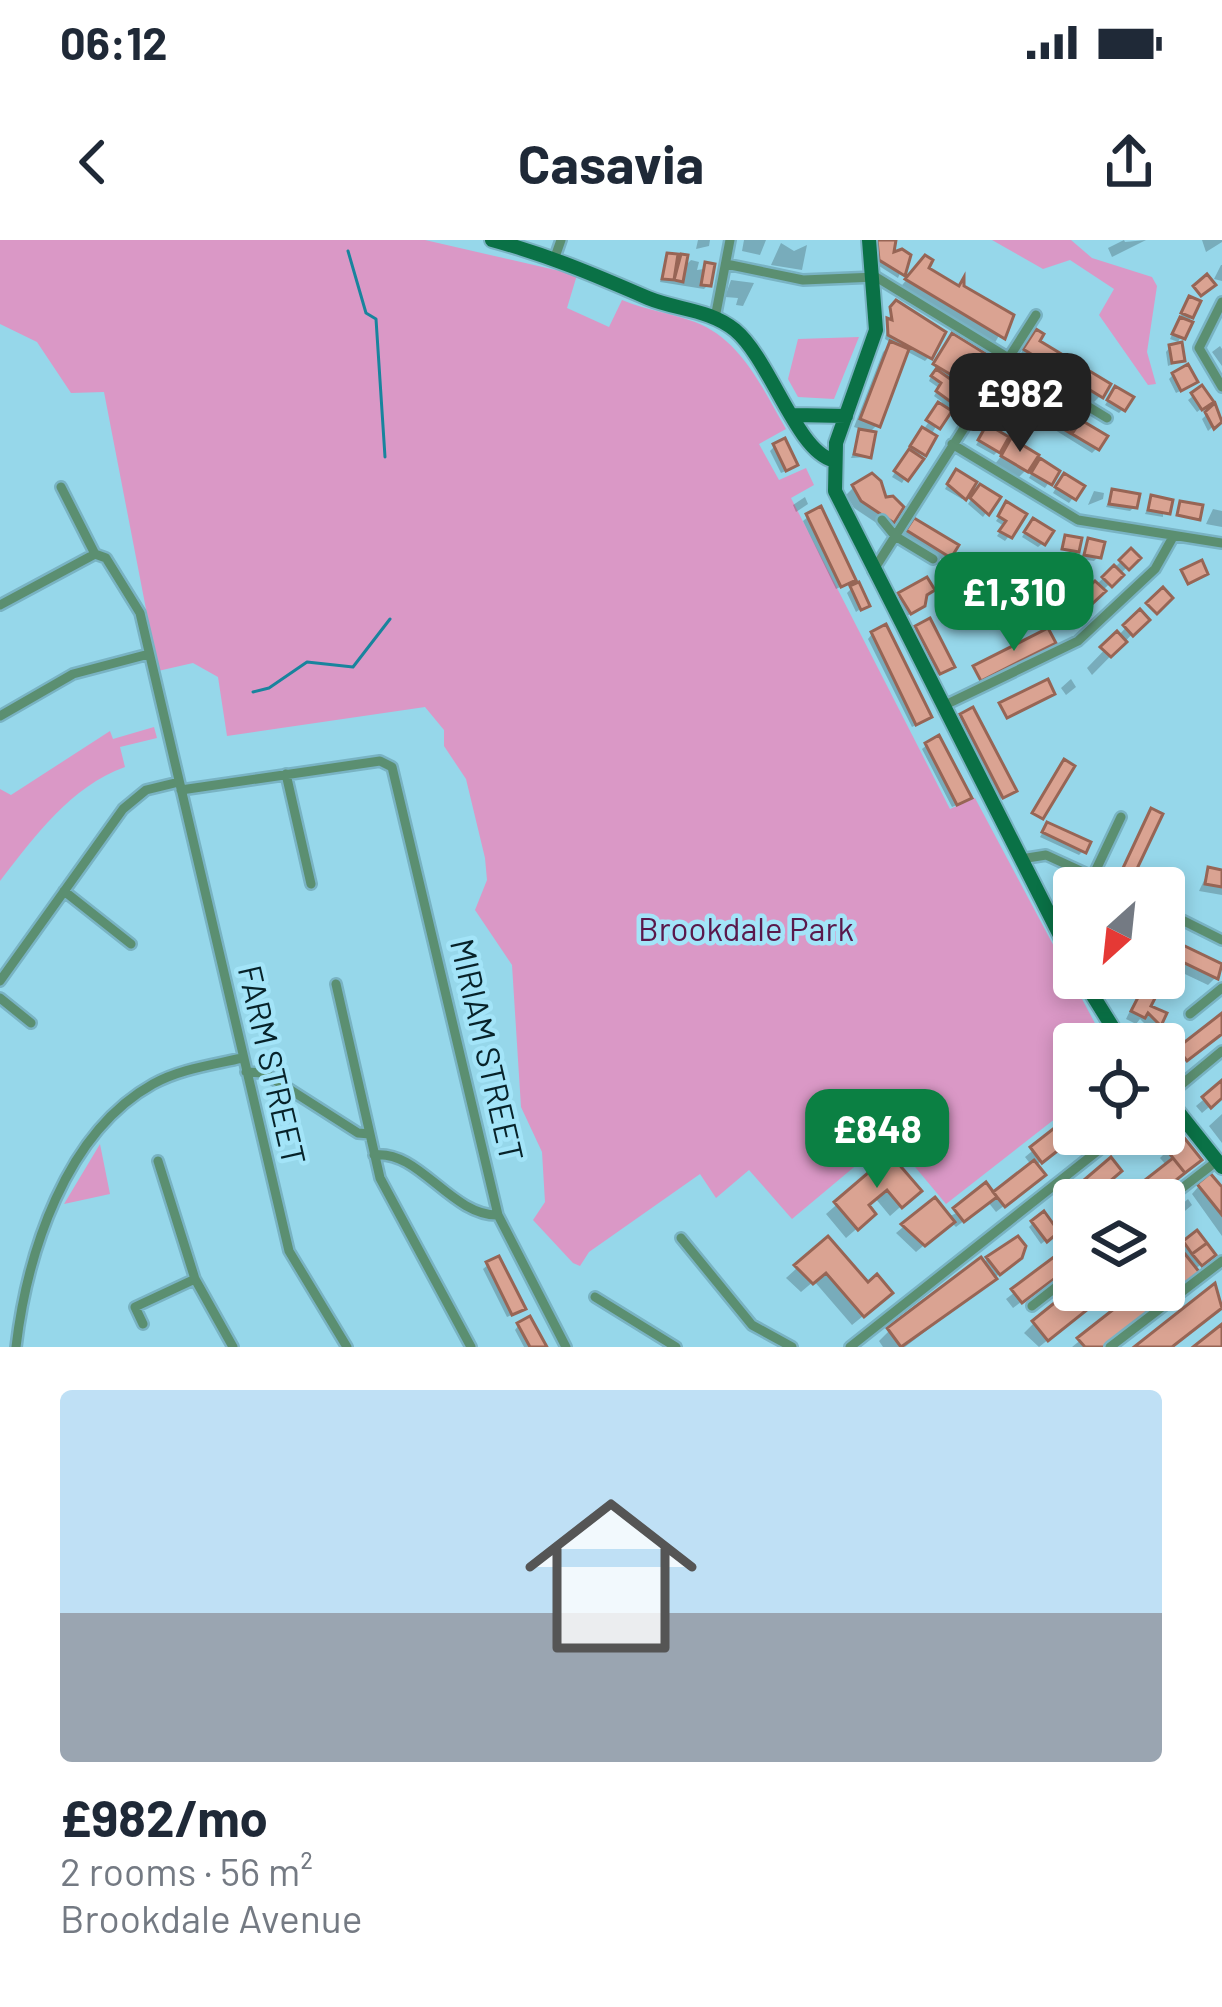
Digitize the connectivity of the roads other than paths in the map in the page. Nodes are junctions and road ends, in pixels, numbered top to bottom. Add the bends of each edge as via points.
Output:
1 (492, 240) edge
2 (561, 240) edge
3 (730, 240) edge
4 (869, 240) edge
5 (555, 257) junction
6 (726, 264) junction
7 (876, 277) junction
8 (1222, 302) edge
9 (1036, 315) dead end
10 (715, 318) junction
11 (1008, 356) junction
12 (1222, 387) edge
13 (794, 415) junction
14 (846, 416) junction
15 (1107, 418) dead end
16 (952, 444) junction
17 (833, 460) junction
18 (61, 487) dead end
19 (882, 520) dead end
20 (895, 536) junction
21 (1173, 537) junction
22 (1222, 543) edge
23 (95, 554) junction
24 (933, 559) dead end
25 (873, 572) junction
26 (0, 605) edge
27 (149, 654) junction
28 (943, 706) junction
29 (0, 716) edge
30 (286, 774) junction
31 (180, 786) junction
32 (1121, 817) dead end
33 (1021, 859) junction
34 (1073, 867) edge
35 (1098, 867) edge
36 (311, 884) dead end
37 (64, 891) junction
38 (1053, 922) edge
39 (1185, 922) edge
40 (1222, 940) edge
41 (131, 944) dead end
42 (0, 981) edge
43 (336, 984) dead end
44 (1222, 988) edge
45 (0, 998) edge
46 (1190, 1013) dead end
47 (31, 1023) dead end
48 (1222, 1052) edge
49 (242, 1058) junction
50 (246, 1072) junction
51 (1185, 1081) edge
52 (1185, 1122) edge
53 (370, 1134) junction
54 (374, 1155) junction
55 (1092, 1155) edge
56 (158, 1161) dead end
57 (1219, 1164) edge
58 (1185, 1187) edge
59 (498, 1215) junction
60 (681, 1238) dead end
61 (1222, 1261) edge
62 (194, 1279) junction
63 (1053, 1290) edge
64 (595, 1297) dead end
65 (1032, 1306) dead end
66 (143, 1324) dead end
67 (16, 1347) edge
68 (233, 1347) edge
69 (347, 1347) edge
70 (472, 1347) edge
71 (566, 1347) edge
72 (676, 1347) edge
73 (792, 1347) edge
74 (850, 1347) edge
75 (1111, 1347) edge

1 - 5 street
2 - 5 street
3 - 6 street
4 - 7 street
5 - 10 street
6 - 7 street via 802,280
6 - 10 street
7 - 11 street
7 - 14 street via 876,329
8 - 12 street via 1199,347
9 - 11 street
10 - 13 street via 748,342
11 - 15 street
11 - 16 street
13 - 14 street
13 - 17 street via 812,449
14 - 17 street
16 - 20 street
16 - 21 street via 1064,515
17 - 25 street via 835,491
18 - 23 street, FARM STREET
19 - 20 street
20 - 24 street
20 - 25 street
21 - 22 street
21 - 28 street via 1155,569 1078,641
23 - 26 street
23 - 27 street, FARM STREET via 106,558 140,613
25 - 28 street
27 - 29 street via 74,674
27 - 31 street, FARM STREET
28 - 33 street
30 - 31 street
30 - 36 street
30 - 59 street, MIRIAM STREET via 380,761 395,774
31 - 37 street via 134,798
31 - 49 street, FARM STREET
32 - 35 street
33 - 34 street via 1046,855
33 - 38 street
37 - 41 street
37 - 42 street
39 - 40 street
43 - 53 street
44 - 46 street
45 - 47 street
48 - 51 street
49 - 50 street, FARM STREET
49 - 67 street via 156,1082 92,1141 31,1260
50 - 53 street via 264,1073
50 - 69 street, FARM STREET via 289,1251
52 - 57 street
53 - 54 street
54 - 59 street via 394,1157 472,1209
54 - 70 street
55 - 74 street
56 - 62 street
57 - 58 street
59 - 71 street, MIRIAM STREET
60 - 73 street via 752,1325
61 - 75 street
62 - 66 street via 135,1307
62 - 68 street
63 - 65 street
64 - 72 street

